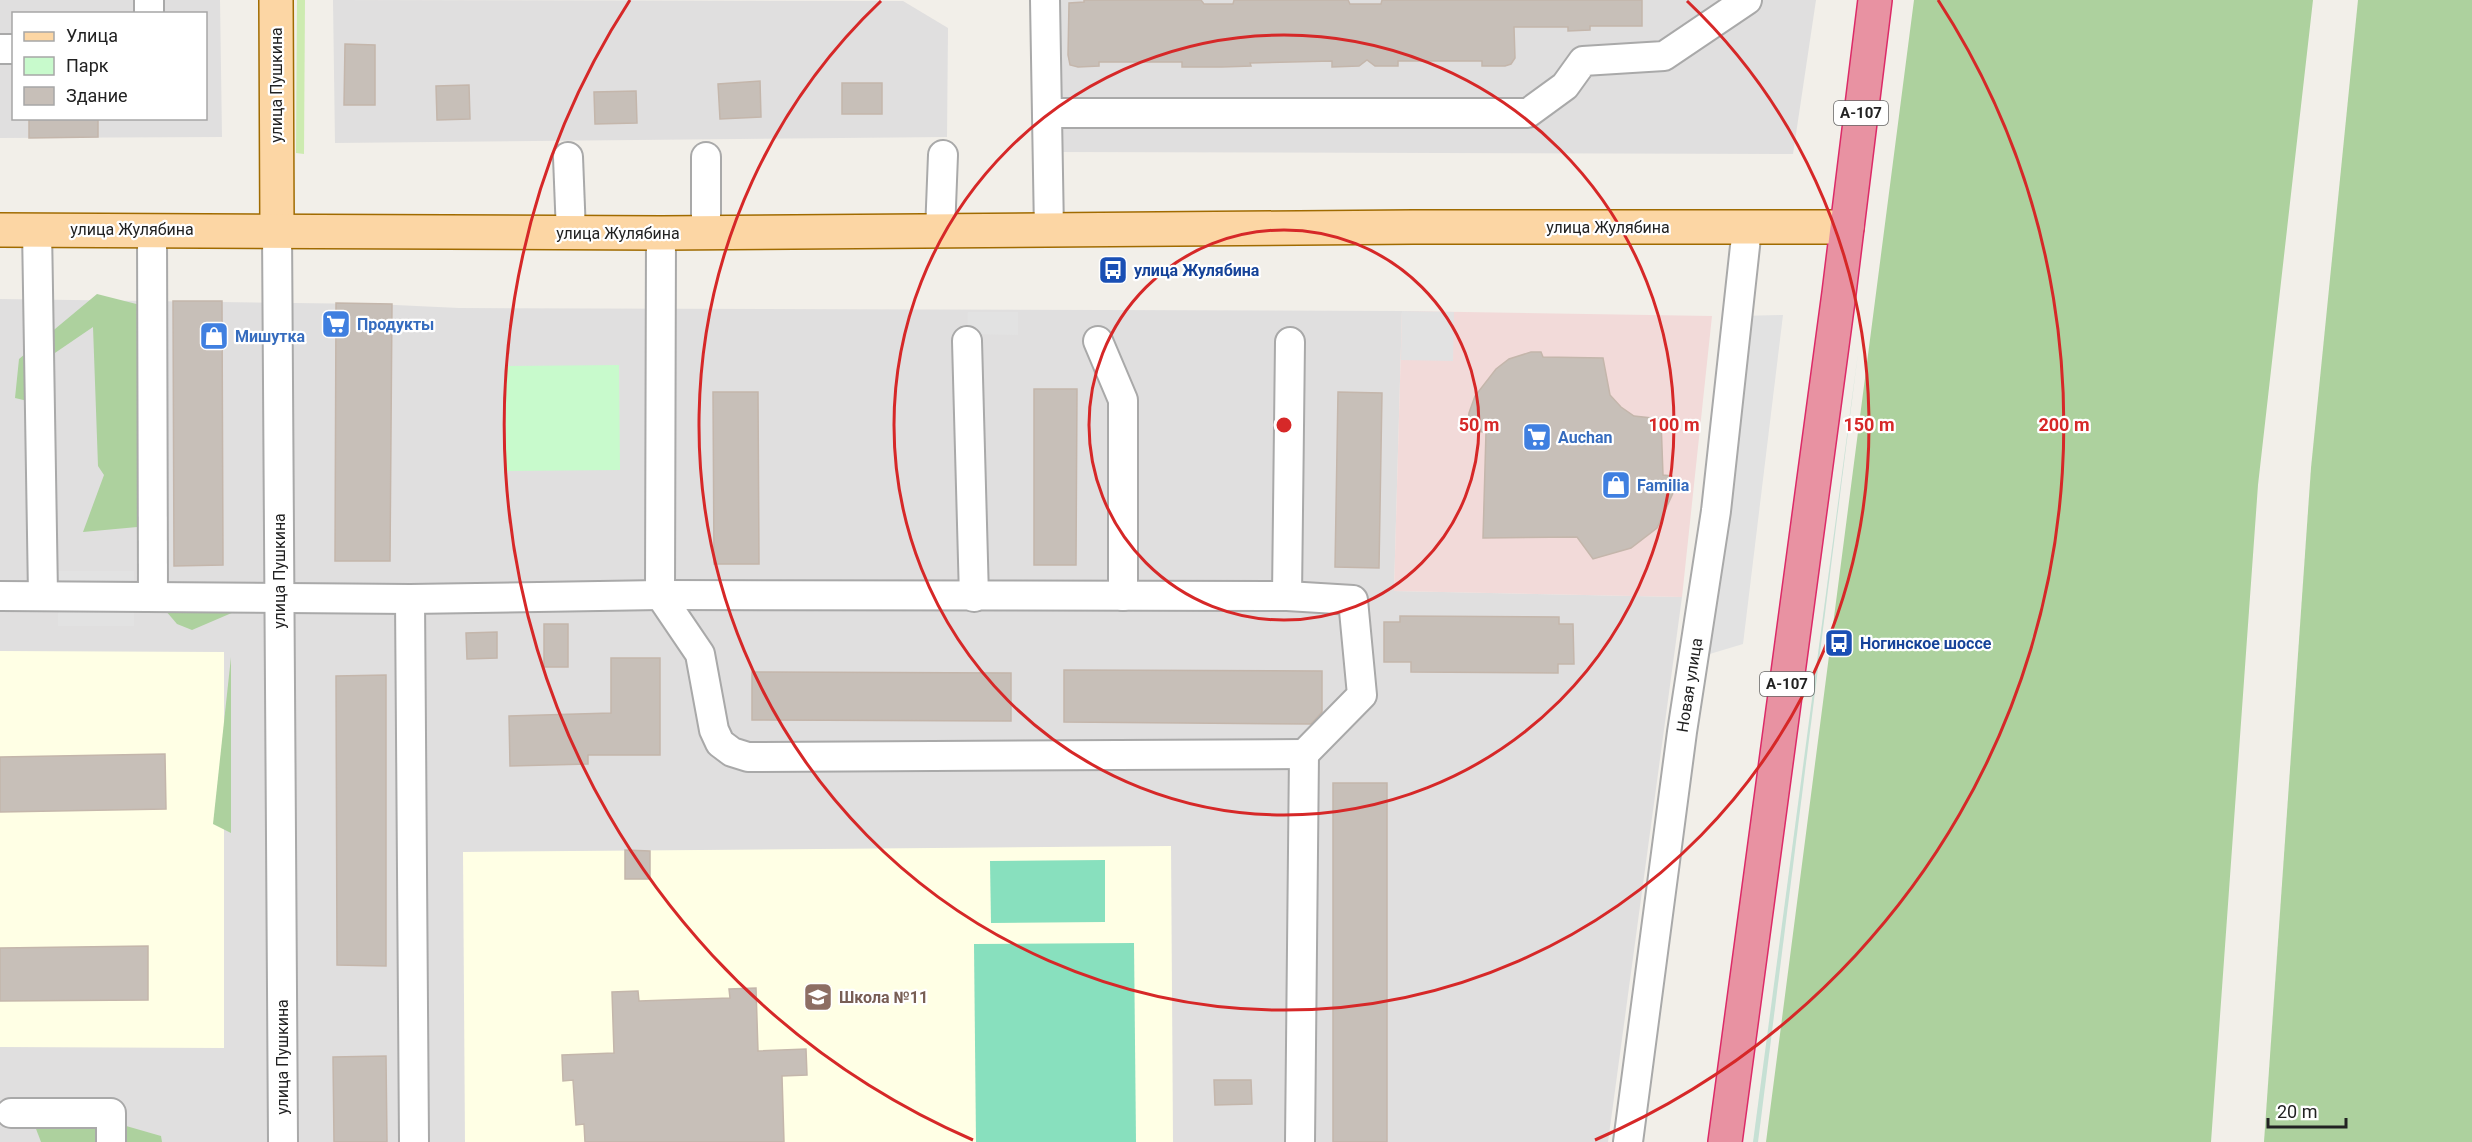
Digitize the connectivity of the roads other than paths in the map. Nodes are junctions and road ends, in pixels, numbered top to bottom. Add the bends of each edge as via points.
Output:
1 (276, 0) edge
2 (1045, 0) edge
3 (1747, 0) edge
4 (1875, 0) edge
5 (1047, 113) junction
6 (943, 155) dead end
7 (568, 157) dead end
8 (706, 157) dead end
9 (1847, 227) junction
10 (1747, 228) junction
11 (37, 229) junction
12 (152, 229) junction
13 (0, 230) edge
14 (277, 230) junction
15 (1049, 231) junction
16 (706, 232) junction
17 (940, 232) junction
18 (571, 233) junction
19 (661, 233) junction
20 (967, 341) dead end
21 (1098, 341) dead end
22 (1290, 342) dead end
23 (43, 595) junction
24 (660, 595) junction
25 (0, 596) edge
26 (153, 596) junction
27 (279, 596) junction
28 (1123, 596) junction
29 (1287, 596) junction
30 (974, 597) junction
31 (410, 598) junction
32 (1304, 754) junction
33 (10, 1113) dead end
34 (111, 1142) edge
35 (283, 1142) edge
36 (414, 1142) edge
37 (1300, 1142) edge
38 (1628, 1142) edge
39 (1725, 1142) edge

1 - 14 main road, улица Пушкина
2 - 5 street
3 - 5 street via 1664,56 1583,61 1565,86 1528,113
4 - 9 highway, А-107
5 - 15 street
6 - 17 street
7 - 18 street
8 - 16 street
9 - 10 main road, улица Жулябина
9 - 39 highway, А-107
10 - 15 main road, улица Жулябина
10 - 38 street, Новая улица via 1716,511 1682,732
11 - 12 main road, улица Жулябина
11 - 13 main road, улица Жулябина
11 - 23 street
12 - 14 main road, улица Жулябина
12 - 26 street
14 - 18 main road, улица Жулябина
14 - 27 street, улица Пушкина
15 - 17 main road, улица Жулябина
16 - 17 main road, улица Жулябина
16 - 19 main road, улица Жулябина
18 - 19 main road, улица Жулябина
19 - 24 street
20 - 30 street
21 - 28 street via 1123,400
22 - 29 street
23 - 25 street
23 - 26 street
24 - 30 street
24 - 31 street
24 - 32 street via 700,654 714,730 720,743 747,757
26 - 27 street
27 - 31 street
27 - 35 street, улица Пушкина
28 - 29 street
28 - 30 street
29 - 32 street via 1353,600 1362,695
31 - 36 street
32 - 37 street
33 - 34 street via 111,1113

